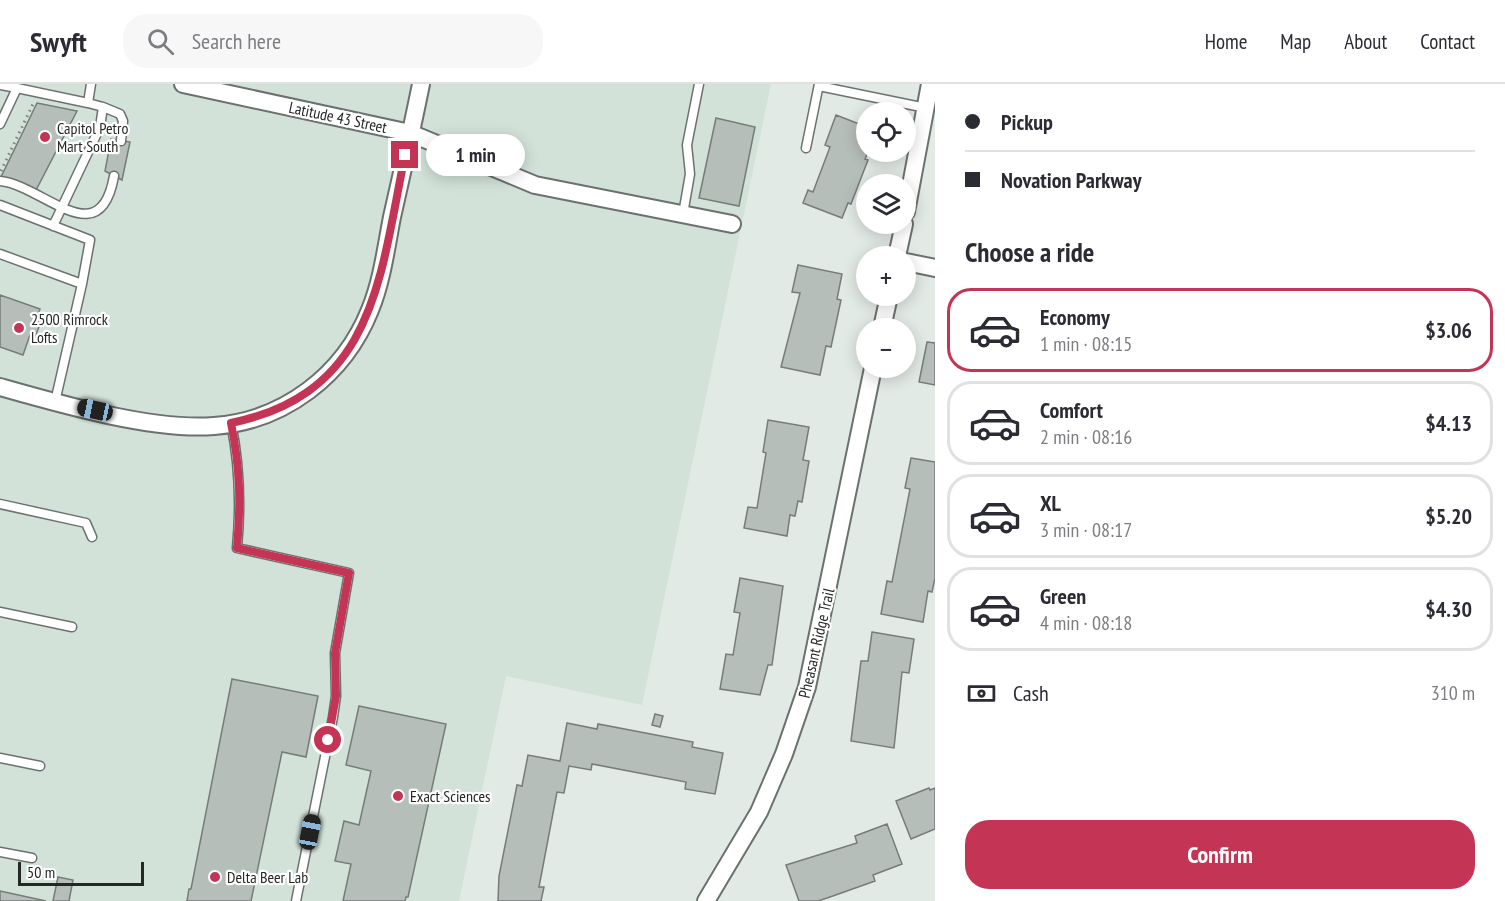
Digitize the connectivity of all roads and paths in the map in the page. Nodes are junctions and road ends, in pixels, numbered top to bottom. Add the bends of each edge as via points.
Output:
1 (91, 84) edge
2 (183, 84) edge
3 (421, 84) edge
4 (699, 84) edge
5 (930, 84) edge
6 (0, 85) edge
7 (819, 85) edge
8 (17, 88) junction
9 (38, 93) junction
10 (88, 103) junction
11 (103, 107) junction
12 (926, 108) junction
13 (1, 117) edge
14 (410, 133) junction
15 (121, 141) dead end
16 (806, 148) dead end
17 (0, 172) edge
18 (913, 174) edge
19 (114, 176) dead end
20 (0, 181) edge
21 (0, 206) edge
22 (62, 207) junction
23 (683, 214) junction
24 (732, 224) dead end
25 (53, 226) junction
26 (0, 254) edge
27 (916, 264) edge
28 (935, 268) edge
29 (82, 284) junction
30 (871, 378) edge
31 (0, 387) edge
32 (55, 402) junction
33 (231, 423) junction
34 (0, 504) edge
35 (92, 537) dead end
36 (0, 612) edge
37 (72, 627) dead end
38 (0, 758) edge
39 (39, 766) dead end
40 (0, 852) edge
41 (32, 858) dead end
42 (296, 901) edge
43 (706, 901) edge

1 - 10 lane
2 - 14 street, Latitude 43 Street
3 - 14 street
4 - 23 lane via 687,145 690,174
5 - 12 street
6 - 8 lane
7 - 12 lane
7 - 16 lane
8 - 9 lane
8 - 13 lane
9 - 10 lane
9 - 17 path
10 - 11 lane
11 - 15 lane via 120,114
11 - 22 lane via 100,127
12 - 18 street
14 - 23 street, Latitude 43 Street via 535,184
14 - 33 street via 379,282 361,331 335,368 306,393 279,409
19 - 22 lane via 109,198 95,214
20 - 22 lane
21 - 25 lane
22 - 25 lane
23 - 24 street, Latitude 43 Street
25 - 29 lane via 90,240
26 - 29 lane
27 - 28 street
29 - 32 lane
30 - 43 street, Pheasant Ridge Trail via 807,687 759,812
31 - 32 street
32 - 33 street via 182,426
33 - 42 lane via 242,502 237,548 349,573 335,653 333,717
34 - 35 lane via 86,523
36 - 37 lane
38 - 39 lane
40 - 41 lane

